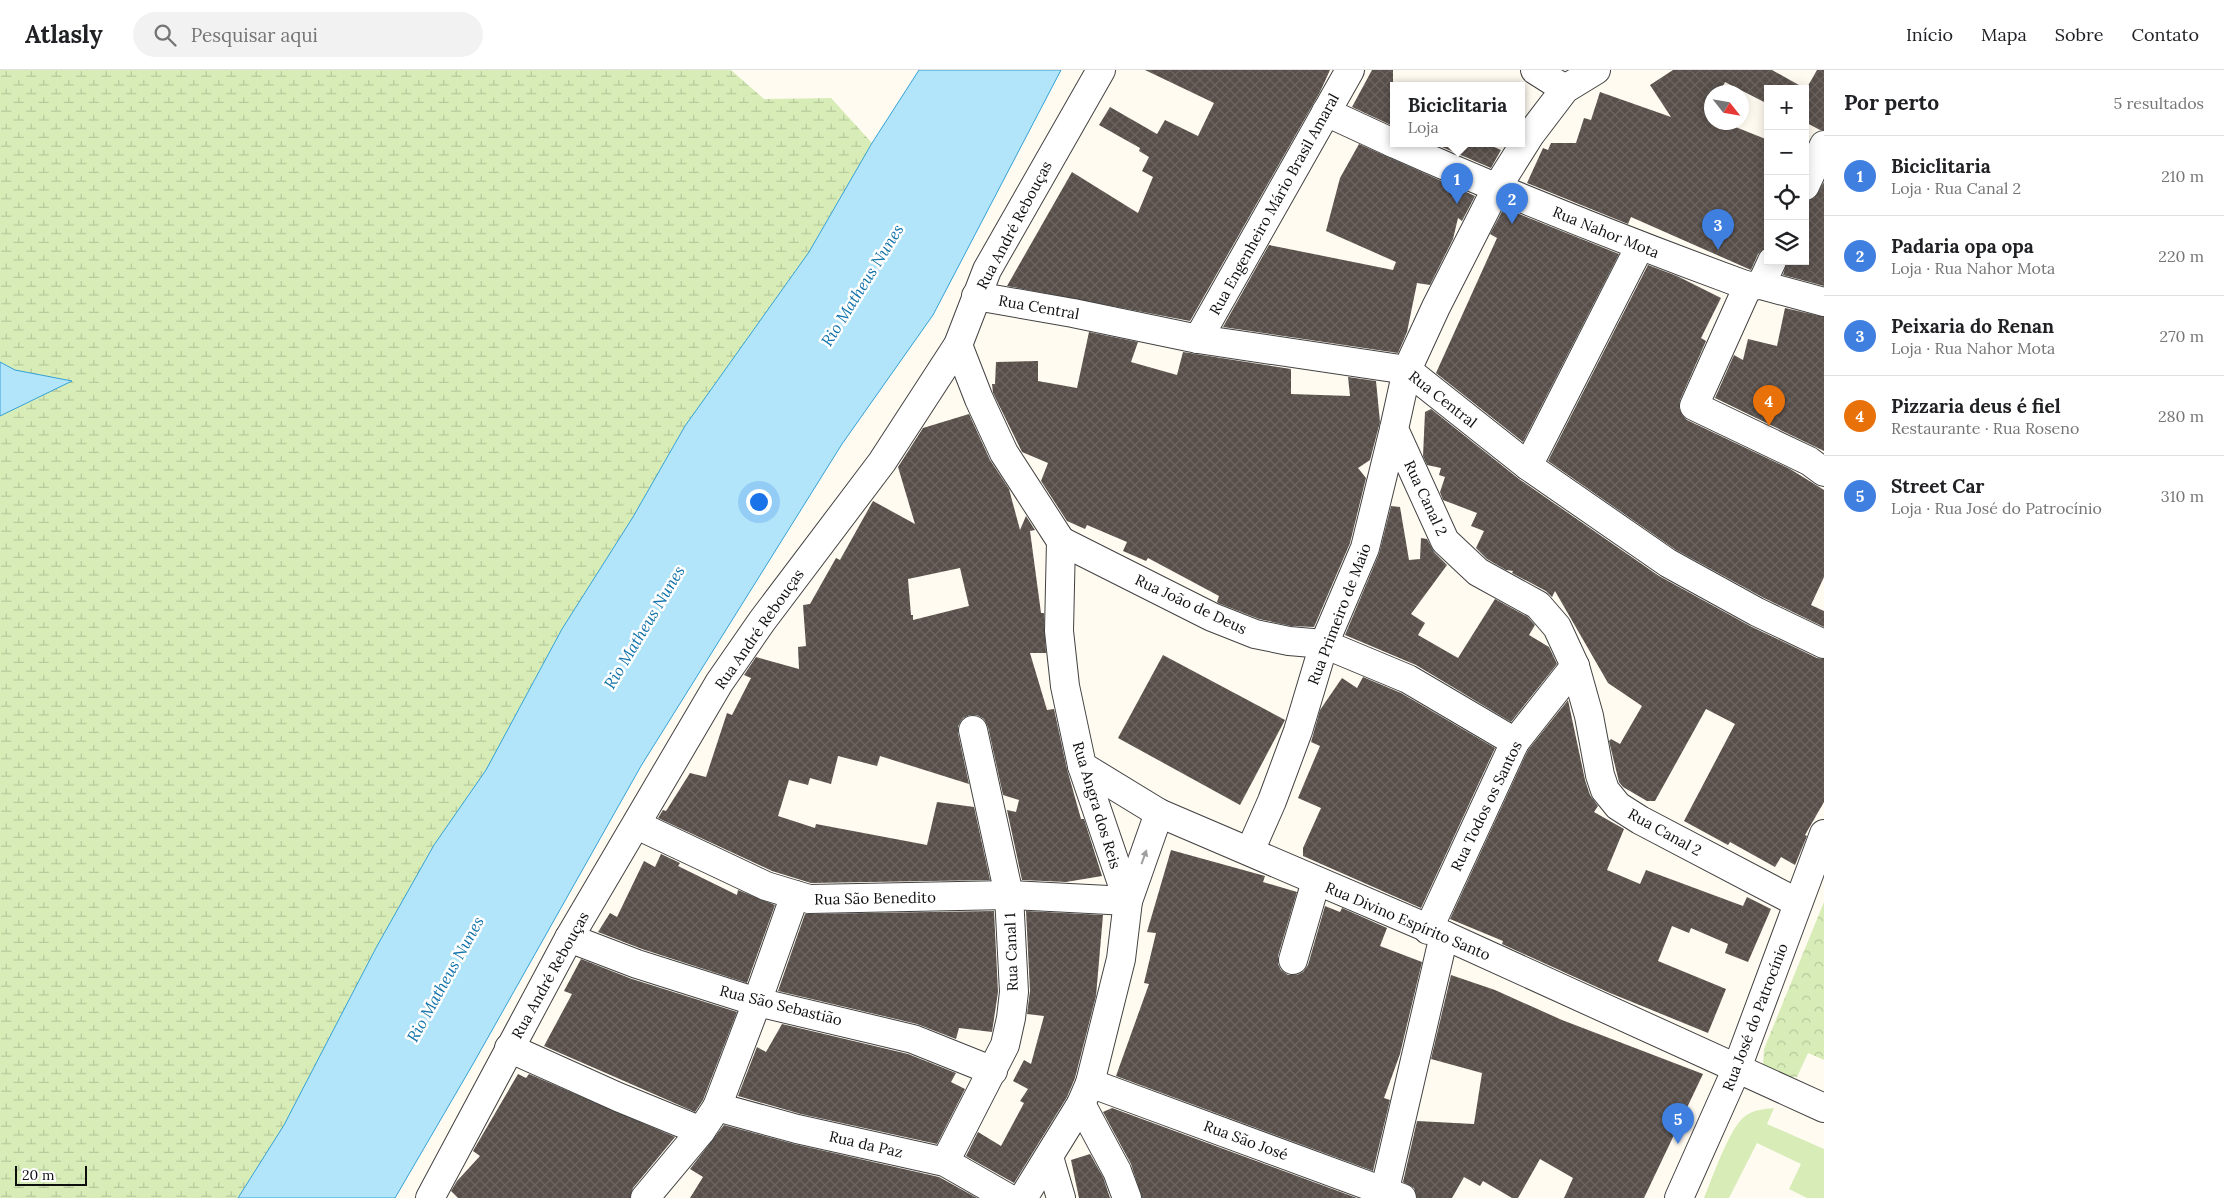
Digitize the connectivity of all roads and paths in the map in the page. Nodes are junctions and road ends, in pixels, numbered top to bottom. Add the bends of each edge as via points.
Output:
1 (1101, 70) edge
2 (1350, 70) edge
3 (1535, 70) edge
4 (1596, 70) edge
5 (1565, 89) junction
6 (1326, 112) junction
7 (1390, 142) edge
8 (1525, 144) edge
9 (1824, 145) edge
10 (1402, 147) edge
11 (1523, 147) edge
12 (1809, 177) edge
13 (1496, 189) junction
14 (1640, 246) junction
15 (1760, 278) edge
16 (976, 296) junction
17 (1824, 302) edge
18 (1198, 339) junction
19 (958, 345) junction
20 (1407, 370) junction
21 (1394, 429) junction
22 (1528, 466) junction
23 (1824, 472) edge
24 (1061, 541) junction
25 (1324, 644) junction
26 (1824, 644) edge
27 (1575, 666) junction
28 (972, 730) dead end
29 (1515, 742) junction
30 (1082, 766) junction
31 (1159, 813) junction
32 (637, 825) junction
33 (1824, 834) edge
34 (1250, 851) junction
35 (1316, 881) junction
36 (795, 895) junction
37 (1009, 896) junction
38 (1128, 901) junction
39 (1798, 903) junction
40 (1436, 933) junction
41 (569, 938) junction
42 (1293, 960) dead end
43 (757, 1002) junction
44 (509, 1048) junction
45 (1737, 1068) junction
46 (993, 1071) junction
47 (1085, 1093) junction
48 (717, 1107) junction
49 (1824, 1108) edge
50 (702, 1131) junction
51 (1049, 1157) junction
52 (945, 1162) junction
53 (1390, 1196) edge
54 (430, 1198) edge
55 (645, 1198) edge
56 (1008, 1198) edge
57 (1023, 1198) edge
58 (1061, 1198) edge
59 (1127, 1198) edge
60 (1679, 1198) edge

1 - 16 street, Rua André Rebouças via 1001,244
2 - 6 street, Rua Engenheiro Mário Brasil Amaral
3 - 5 street
4 - 5 street
5 - 8 street
6 - 7 street, Rua Nahor Mota
6 - 18 street, Rua Engenheiro Mário Brasil Amaral
9 - 12 street
10 - 13 street, Rua Nahor Mota
11 - 13 street
13 - 14 street, Rua Nahor Mota
13 - 20 street
14 - 15 street, Rua Nahor Mota
14 - 22 street
15 - 17 street, Rua Nahor Mota
15 - 23 street via 1694,406 1809,461
16 - 18 street, Rua Central
16 - 19 street, Rua André Rebouças
18 - 20 street, Rua Central
19 - 24 street via 1004,453
19 - 32 street, Rua André Rebouças via 882,462 719,682
20 - 21 street
20 - 22 street, Rua Central
21 - 25 street, Rua Primeiro de Maio via 1365,548
21 - 27 street, Rua Canal 2 via 1445,541 1478,572 1538,605 1558,627
22 - 26 street, Rua Central via 1668,563
24 - 25 street, Rua João de Deus via 1212,617 1289,641
24 - 30 street, Rua Angra dos Reis via 1059,631 1065,686
25 - 29 street, Rua João de Deus via 1408,680
25 - 34 street, Rua Primeiro de Maio via 1294,740
27 - 29 street, Rua Todos os Santos
27 - 39 street, Rua Canal 2 via 1600,775 1605,790 1618,806
28 - 37 street, Rua Canal 1
29 - 40 street, Rua Todos os Santos
30 - 31 street, Rua Divino Espírito Santo
30 - 38 street, Rua Angra dos Reis
31 - 34 street, Rua Divino Espírito Santo
38 -> 31 street, Rua Angra dos Reis
32 - 36 street, Rua São Benedito via 766,886
32 - 41 street, Rua André Rebouças
33 - 39 street, Rua José do Patrocínio
34 - 35 street, Rua Divino Espírito Santo
35 - 40 street, Rua Divino Espírito Santo
35 - 42 street
36 - 37 street, Rua São Benedito via 810,899
36 - 43 street
37 - 38 street, Rua São Benedito
37 - 46 street, Rua Canal 1 via 1014,992 1012,1018 1005,1045
38 - 47 street, Rua Angra dos Reis via 1121,960
39 - 45 street, Rua José do Patrocínio
40 - 45 street, Rua Divino Espírito Santo
40 - 53 street, Rua Todos os Santos
41 - 43 street, Rua São Sebastião via 637,964
41 - 44 street, Rua André Rebouças
43 - 46 street, Rua São Sebastião via 913,1039
43 - 48 street
44 - 50 street
44 - 54 street, Rua André Rebouças
45 - 49 street, Rua Divino Espírito Santo
45 - 60 street, Rua José do Patrocínio
46 - 52 street, Rua Canal 1
47 - 51 street, Rua Angra dos Reis
47 - 53 street, Rua São José
47 - 59 street
48 - 50 street
48 - 52 street, Rua da Paz via 797,1129
50 - 55 street
51 - 57 street, Rua Angra dos Reis
51 - 58 street
52 - 56 street, Rua da Paz

